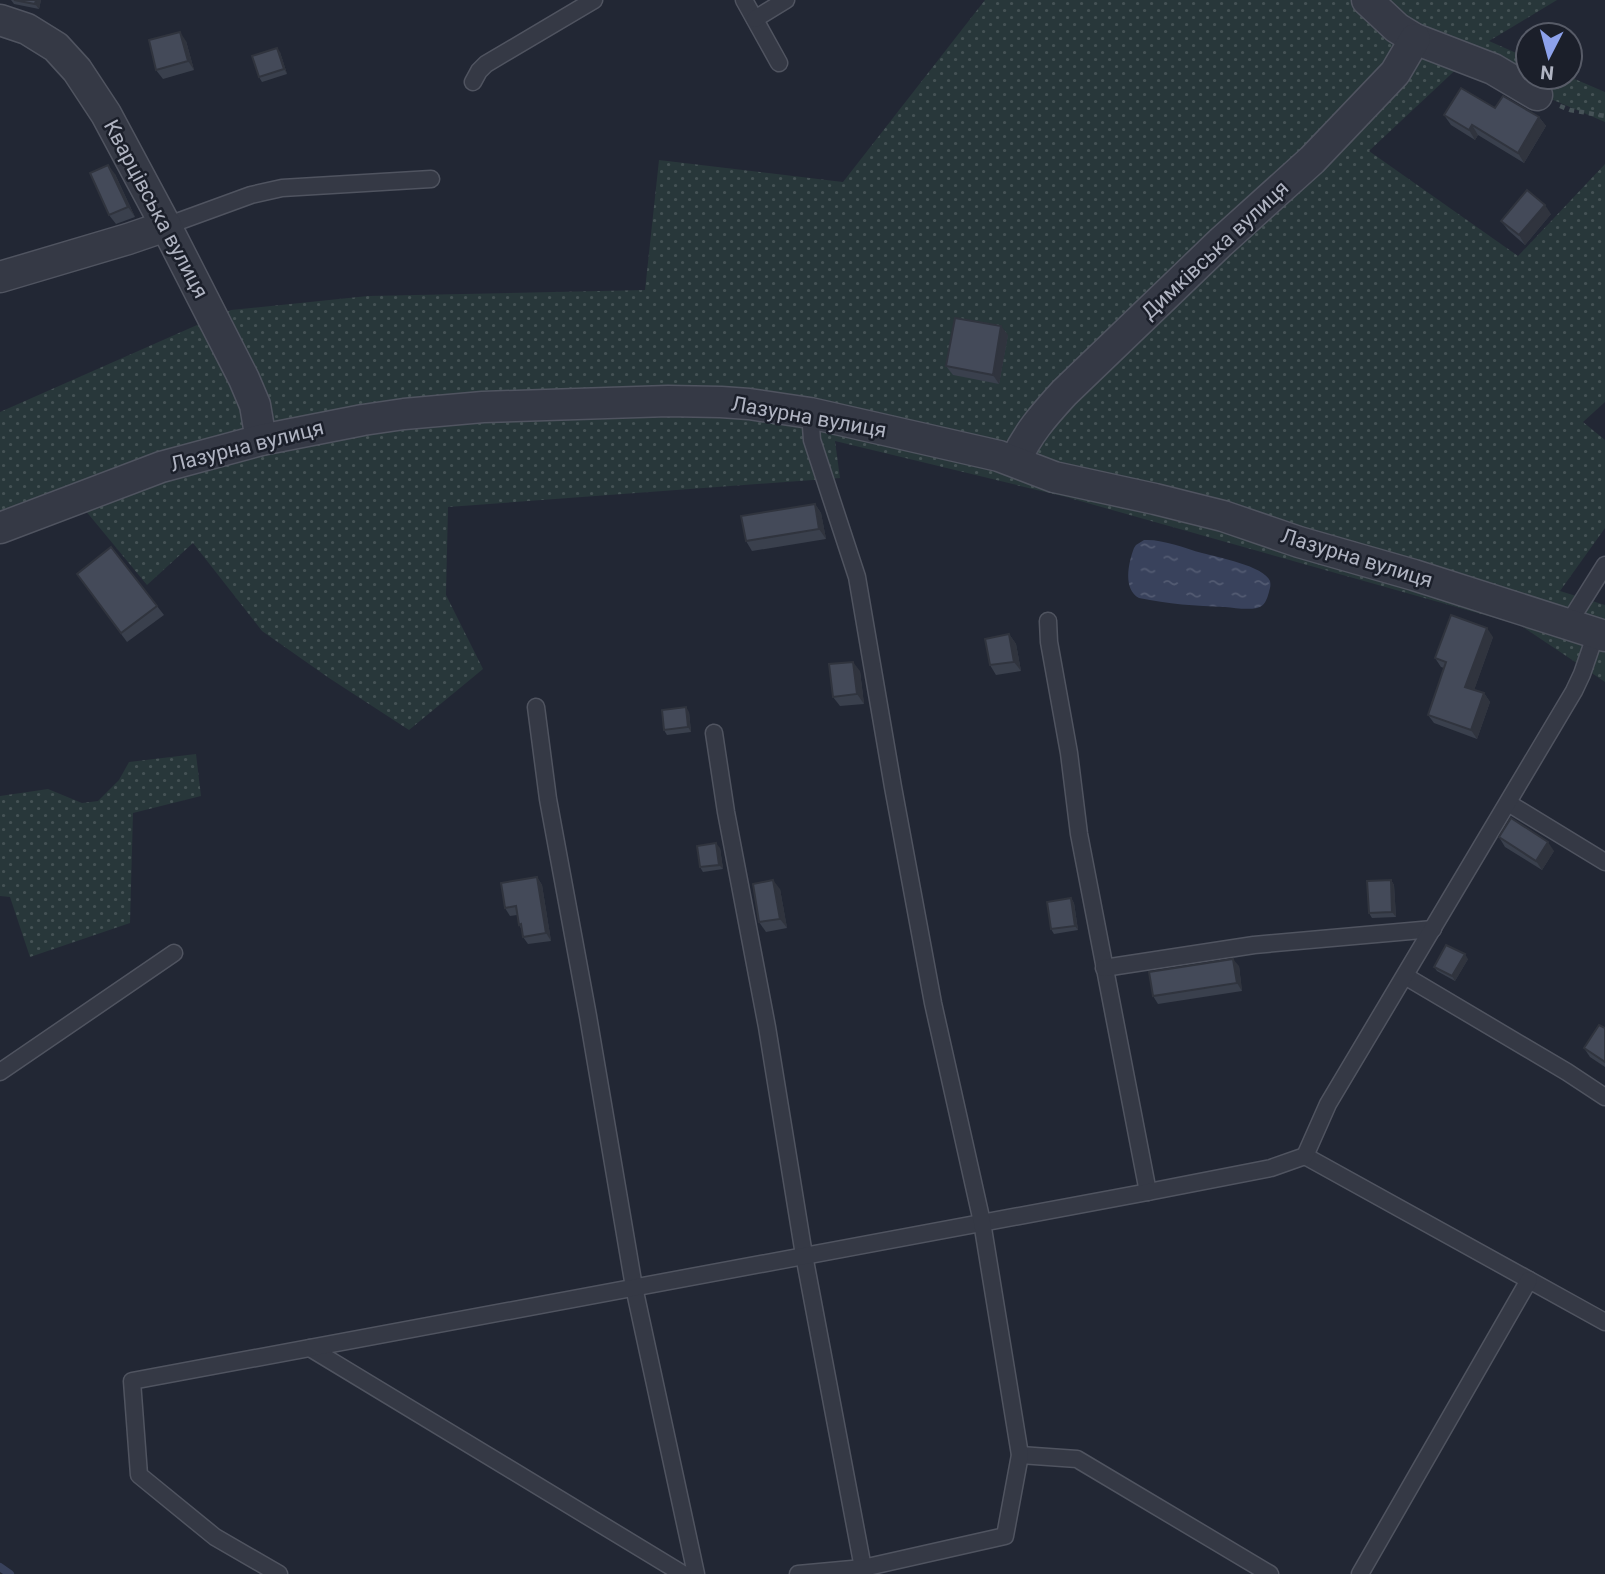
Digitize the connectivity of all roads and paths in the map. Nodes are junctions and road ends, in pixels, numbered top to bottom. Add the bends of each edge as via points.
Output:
1 (594, 0) edge
2 (744, 0) edge
3 (786, 0) edge
4 (1367, 0) edge
5 (755, 19) junction
6 (0, 20) edge
7 (1415, 39) junction
8 (779, 63) dead end
9 (473, 82) dead end
10 (1537, 95) joint
11 (1605, 116) edge
12 (431, 179) dead end
13 (166, 226) junction
14 (0, 277) edge
15 (810, 413) junction
16 (261, 440) junction
17 (1015, 461) junction
18 (0, 528) edge
19 (1605, 565) edge
20 (1048, 621) dead end
21 (1590, 631) edge
22 (536, 707) dead end
23 (714, 733) dead end
24 (1508, 803) junction
25 (1605, 862) edge
26 (1433, 929) junction
27 (174, 953) dead end
28 (1104, 968) junction
29 (1405, 976) junction
30 (0, 1072) edge
31 (1605, 1097) edge
32 (1306, 1156) junction
33 (1148, 1192) junction
34 (982, 1222) junction
35 (804, 1255) junction
36 (1529, 1280) junction
37 (634, 1287) junction
38 (1605, 1322) edge
39 (310, 1348) junction
40 (1020, 1455) junction
41 (863, 1568) junction
42 (279, 1574) edge
43 (683, 1574) edge
44 (696, 1574) edge
45 (798, 1574) edge
46 (1270, 1574) edge
47 (1360, 1574) edge

1 - 9 lane via 485,64
2 - 5 lane
3 - 5 lane
4 - 7 street
5 - 8 lane
6 - 13 street, Кварцівська вулиця via 41,36 66,56 106,114
7 - 10 street via 1493,69
7 - 17 street, Димківська вулиця via 1395,73 1312,160 1049,410 1031,430
10 - 11 path via 1570,110
12 - 13 lane via 282,188
13 - 14 street
13 - 16 street, Кварцівська вулиця via 244,379 255,405
15 - 16 street, Лазурна вулиця via 681,401 483,407 363,420
15 - 17 street, Лазурна вулиця
15 - 34 lane via 812,440 858,577 933,1003
16 - 18 street, Лазурна вулиця via 161,467
17 - 21 street, Лазурна вулиця via 1054,477 1223,516
19 - 21 lane
20 - 28 lane
21 - 24 lane via 1588,659 1574,691
22 - 37 lane
23 - 35 lane
24 - 25 lane
24 - 26 lane
26 - 28 lane via 1254,945
26 - 29 lane
27 - 30 lane
28 - 33 lane
29 - 31 lane
29 - 32 lane via 1328,1104
32 - 33 lane via 1271,1168
32 - 36 lane
33 - 34 lane
34 - 35 lane
34 - 40 lane
35 - 37 lane
35 - 41 lane
36 - 38 lane
36 - 47 lane
37 - 39 lane
37 - 44 lane
39 - 42 lane via 132,1381 139,1475 215,1537
39 - 43 lane
40 - 41 lane via 1005,1536
40 - 46 lane via 1077,1459
41 - 45 lane

